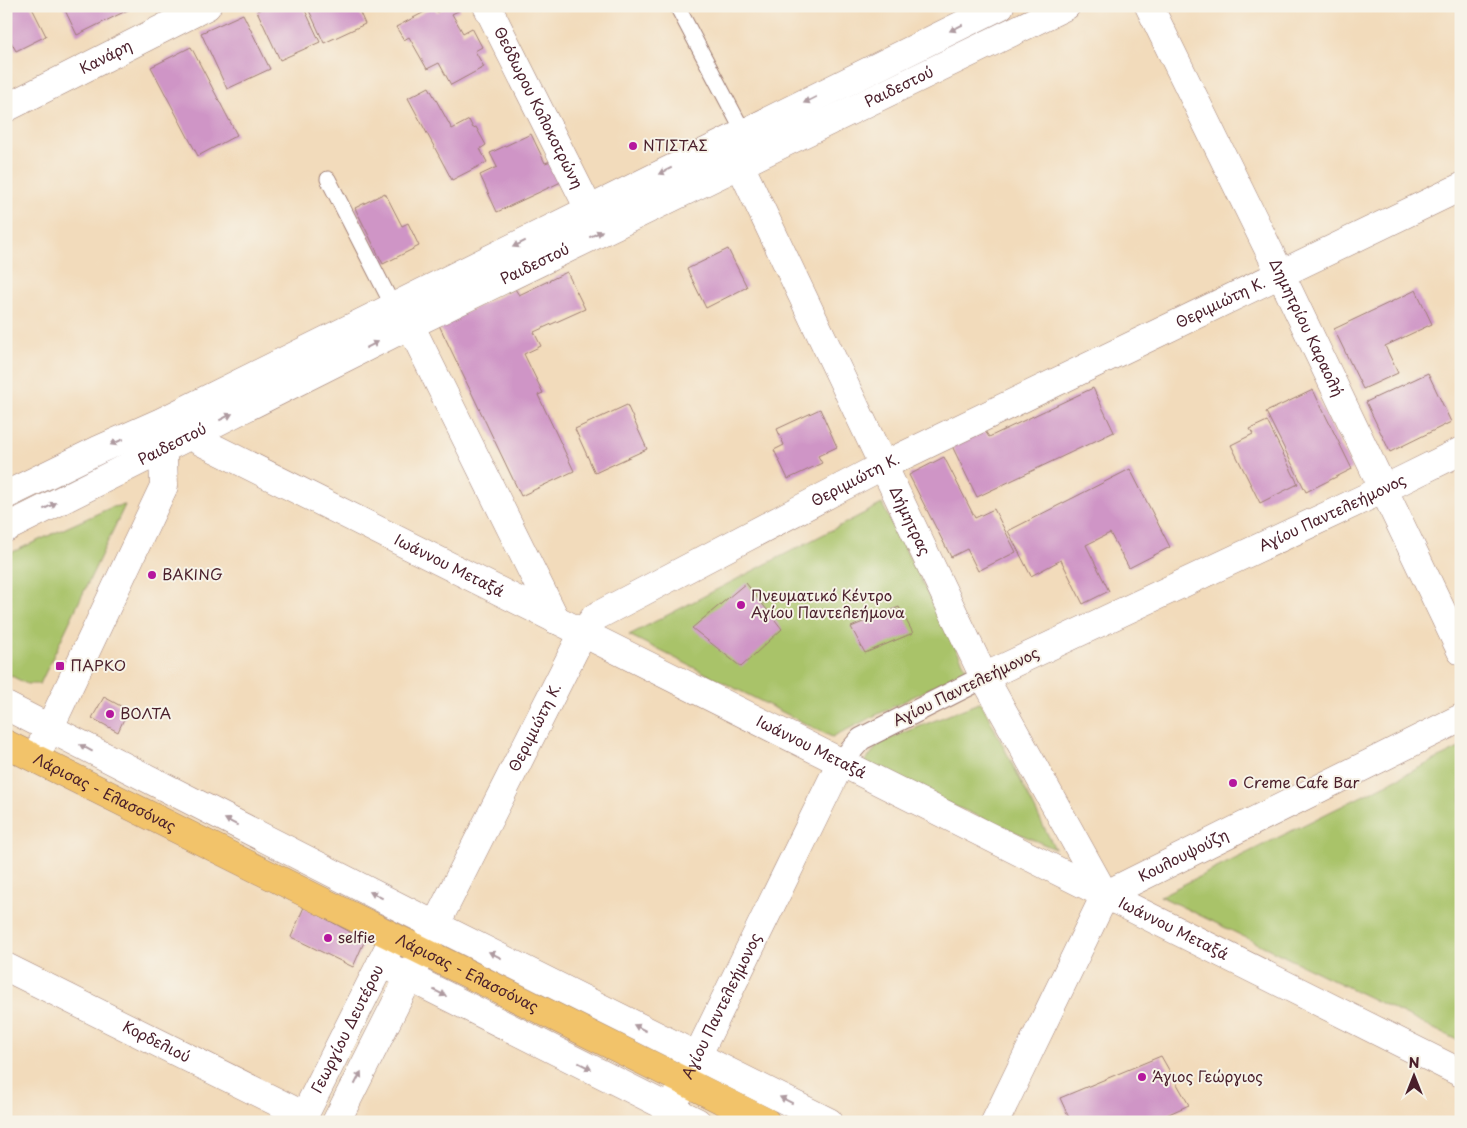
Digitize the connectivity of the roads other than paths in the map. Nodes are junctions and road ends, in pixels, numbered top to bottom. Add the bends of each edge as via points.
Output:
1 (207, 6) edge
2 (487, 6) edge
3 (677, 6) edge
4 (1000, 6) edge
5 (1066, 6) edge
6 (1149, 6) edge
7 (6, 108) edge
8 (735, 137) junction
9 (740, 165) junction
10 (328, 179) dead end
11 (1461, 187) edge
12 (589, 209) junction
13 (1281, 275) junction
14 (402, 316) junction
15 (161, 422) junction
16 (190, 436) junction
17 (163, 449) junction
18 (1461, 451) edge
19 (882, 466) junction
20 (1384, 489) junction
21 (6, 496) edge
22 (6, 528) edge
23 (556, 620) junction
24 (583, 633) junction
25 (1461, 650) edge
26 (984, 677) junction
27 (6, 706) edge
28 (1461, 718) edge
29 (49, 729) junction
30 (6, 744) edge
31 (35, 759) junction
32 (841, 762) junction
33 (1105, 895) junction
34 (407, 911) junction
35 (435, 925) junction
36 (394, 937) junction
37 (422, 951) junction
38 (381, 963) junction
39 (6, 967) edge
40 (409, 978) junction
41 (697, 1056) junction
42 (1461, 1073) edge
43 (684, 1081) junction
44 (668, 1115) edge
45 (303, 1119) edge
46 (336, 1122) edge
47 (697, 1122) edge
48 (766, 1122) edge
49 (829, 1122) edge
50 (995, 1122) edge

1 - 7 street, Κανάρη
2 - 12 street, Θεόδωρου Κολοκοτρώνη
3 - 8 lane
4 -> 8 street, Ραιδεστού
5 - 9 street, Ραιδεστού
6 - 13 street, Δημητρίου Καραολή
8 - 9 street, Δήμητρας
8 -> 12 street, Ραιδεστού
14 -> 9 street, Ραιδεστού
9 - 19 street, Δήμητρας
10 - 14 lane
11 - 13 street, Θεριμιώτη Κ.
12 -> 14 street, Ραιδεστού
13 - 19 street, Θεριμιώτη Κ.
13 - 20 street, Δημητρίου Καραολή
14 - 15 street, Ραιδεστού
16 -> 14 street, Ραιδεστού
14 - 23 street
15 - 16 street, Ιωάννου Μεταξά
15 - 17 street
15 -> 21 street, Ραιδεστού
16 - 17 street, Ραιδεστού
16 - 23 street, Ιωάννου Μεταξά
22 -> 17 street, Ραιδεστού
17 - 29 street via 164,486
18 - 20 street, Αγίου Παντελεήμονος
19 - 24 street, Θεριμιώτη Κ. via 595,617
19 - 26 street, Δήμητρας
20 - 25 street, Δημητρίου Καραολή
20 - 26 street, Αγίου Παντελεήμονος
23 - 24 street, Ιωάννου Μεταξά
24 - 32 street, Ιωάννου Μεταξά
24 - 35 street, Θεριμιώτη Κ.
26 - 32 street, Αγίου Παντελεήμονος via 861,739
26 - 33 street, Δήμητρας
27 - 29 street
28 - 33 street, Κουλουψούζη
29 - 31 street
34 -> 29 street
30 - 31 highway, Λάρισας - Ελασσόνας
31 - 36 highway, Λάρισας - Ελασσόνας
32 - 33 street, Ιωάννου Μεταξά
32 - 41 street, Αγίου Παντελεήμονος
33 - 42 street, Ιωάννου Μεταξά
33 - 50 street
34 - 35 street
34 - 36 street, Γεωργίου Δευτέρου
35 - 37 street, Θεριμιώτη Κ.
41 -> 35 street
36 - 37 highway, Λάρισας - Ελασσόνας
36 - 38 street, Γεωργίου Δευτέρου
37 - 40 street, Γεωργίου Δευτέρου
37 - 43 highway, Λάρισας - Ελασσόνας
38 - 40 street
38 - 45 street, Γεωργίου Δευτέρου
39 - 45 street, Κορδελιού
40 -> 44 street
46 -> 40 street, Γεωργίου Δευτέρου
41 - 43 street, Αγίου Παντελεήμονος
49 -> 41 street
43 - 44 street, Αγίου Παντελεήμονος
43 - 48 highway, Λάρισας - Ελασσόνας
44 - 47 street

